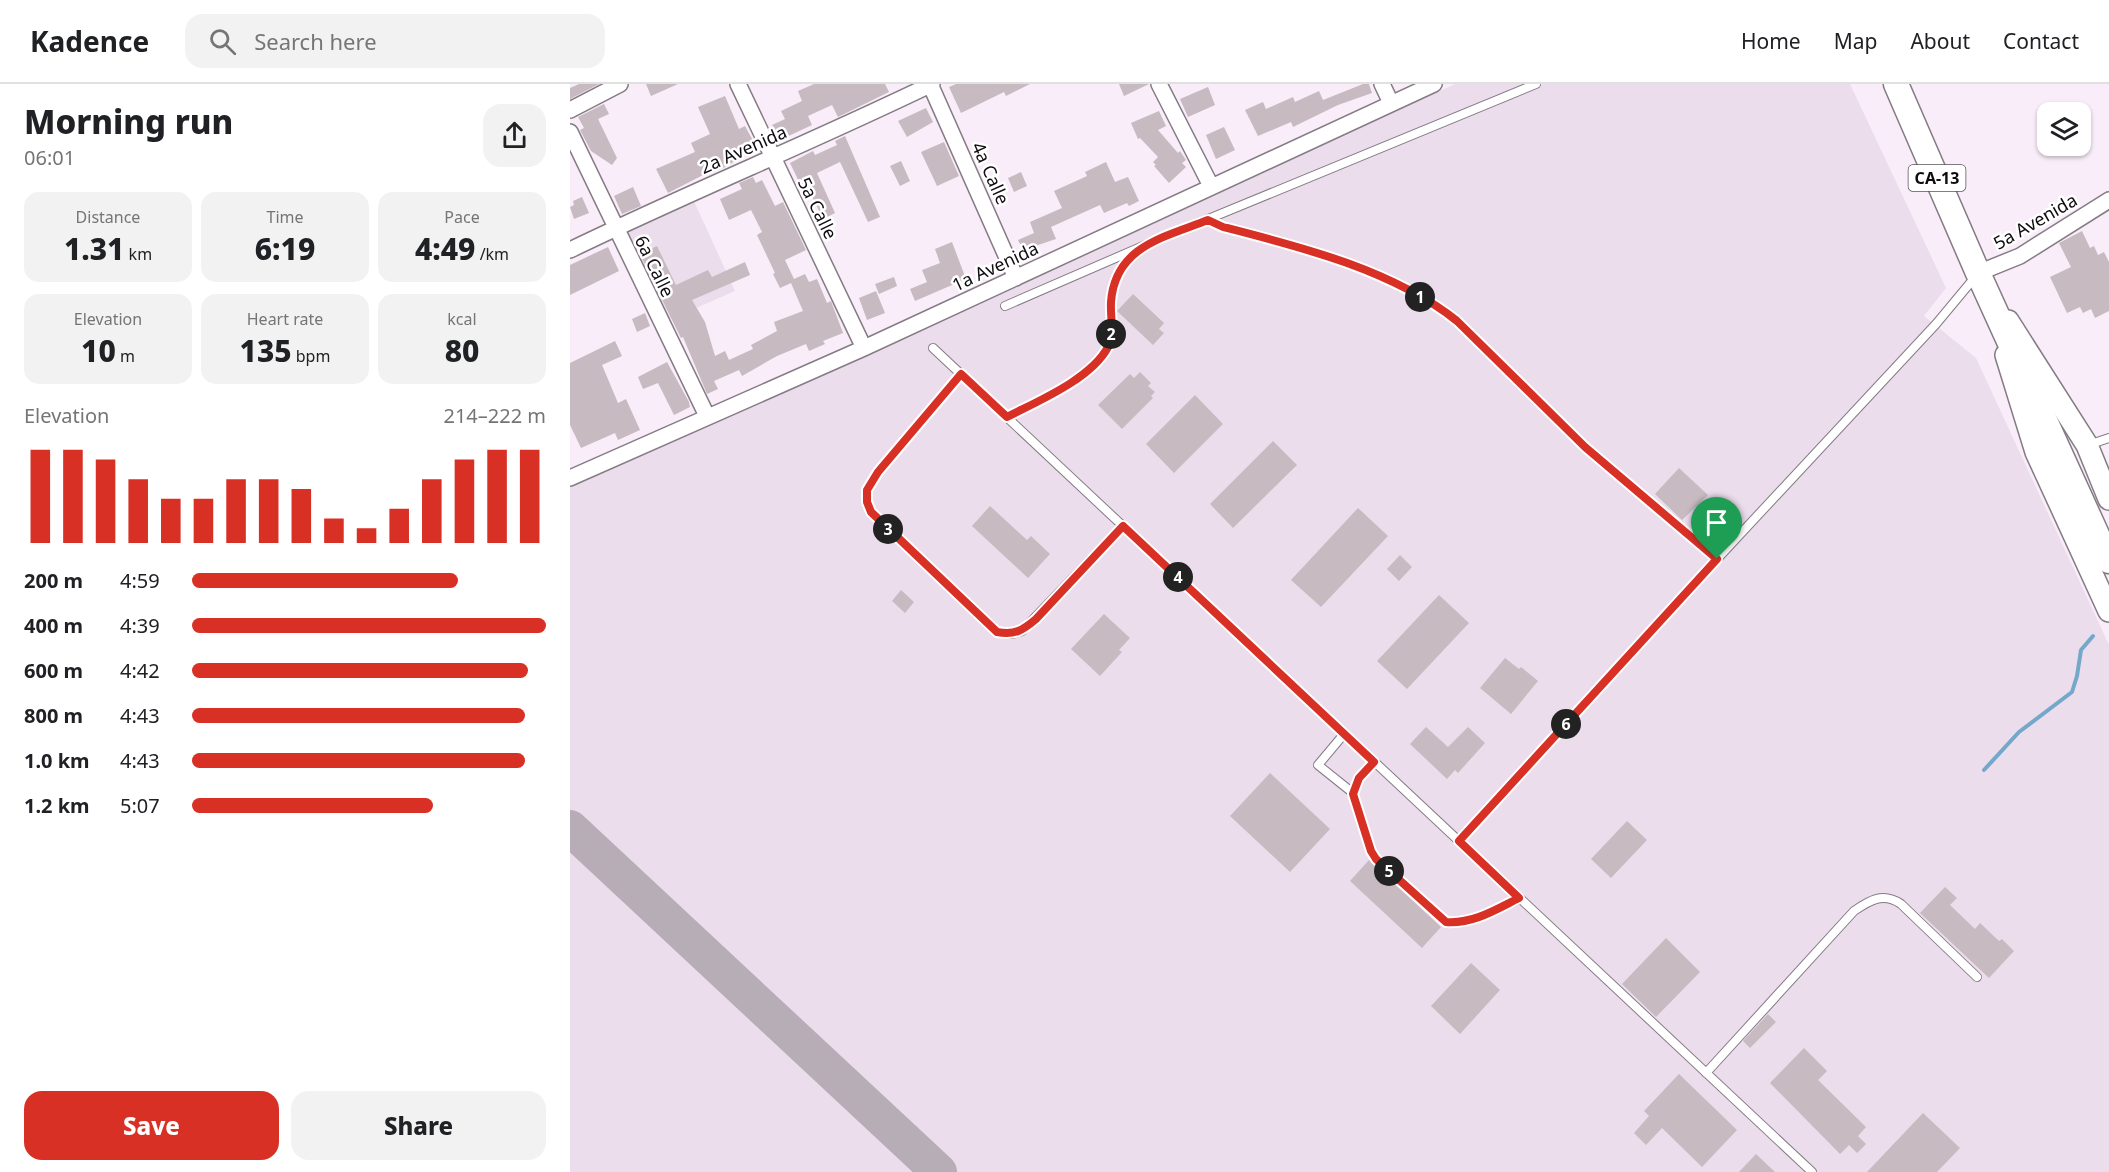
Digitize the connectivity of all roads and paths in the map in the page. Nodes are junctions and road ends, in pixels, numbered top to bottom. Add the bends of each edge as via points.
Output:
1 (620, 84) edge
2 (738, 84) edge
3 (931, 84) edge
4 (1159, 84) edge
5 (1382, 84) edge
6 (1434, 84) edge
7 (1536, 84) edge
8 (1896, 84) edge
9 (1391, 103) junction
10 (570, 110) edge
11 (570, 132) edge
12 (772, 156) junction
13 (1211, 186) junction
14 (2109, 200) edge
15 (1208, 220) junction
16 (615, 228) junction
17 (1150, 243) junction
18 (570, 250) edge
19 (1016, 278) junction
20 (1981, 279) junction
21 (1005, 306) dead end
22 (864, 348) junction
23 (933, 348) dead end
24 (961, 374) junction
25 (707, 416) junction
26 (1007, 417) junction
27 (2109, 438) edge
28 (2087, 445) junction
29 (2105, 475) edge
30 (570, 478) edge
31 (2109, 499) edge
32 (1123, 526) junction
33 (1717, 559) junction
34 (2109, 561) edge
35 (2109, 611) edge
36 (1344, 734) junction
37 (1374, 762) junction
38 (1353, 794) junction
39 (1459, 841) junction
40 (1519, 898) junction
41 (1977, 977) dead end
42 (1706, 1072) junction
43 (1812, 1172) edge

1 - 10 street
2 - 12 street, 5a Calle
3 - 12 street, 2a Avenida
3 - 19 street, 4a Calle
4 - 13 street
5 - 9 street
6 - 9 street, 1a Avenida
7 - 15 lane
8 - 20 main road, CA-13
9 - 13 street, 1a Avenida
11 - 16 street, 6a Calle
12 - 16 street, 2a Avenida
12 - 22 street, 5a Calle
13 - 19 street, 1a Avenida
14 - 20 street, 5a Avenida
15 - 17 lane
15 - 33 lane via 1335,258 1439,307 1585,447
16 - 18 street, 2a Avenida
16 - 25 street, 6a Calle
17 - 21 lane
17 - 26 lane via 1122,264 1113,282 1112,331 1109,346 1100,359 1084,374
19 - 22 street, 1a Avenida
20 - 28 street, CA-13
20 - 33 lane
20 - 34 main road
20 - 35 street via 2036,452
22 - 25 street, 1a Avenida
23 - 24 lane
24 - 26 lane
24 - 32 lane via 878,472 867,490 867,502 871,512 997,632 1022,631
25 - 30 street, 1a Avenida
26 - 32 lane
27 - 28 lane
28 - 29 street, CA-13
29 - 31 street, CA-13
32 - 36 lane
33 - 39 lane
36 - 37 lane
36 - 38 lane via 1318,765
37 - 38 lane via 1359,778
37 - 39 lane
38 - 40 lane via 1376,859 1446,922 1473,921
39 - 40 lane
40 - 42 lane
41 - 42 lane via 1893,898 1869,900 1854,911
42 - 43 lane

